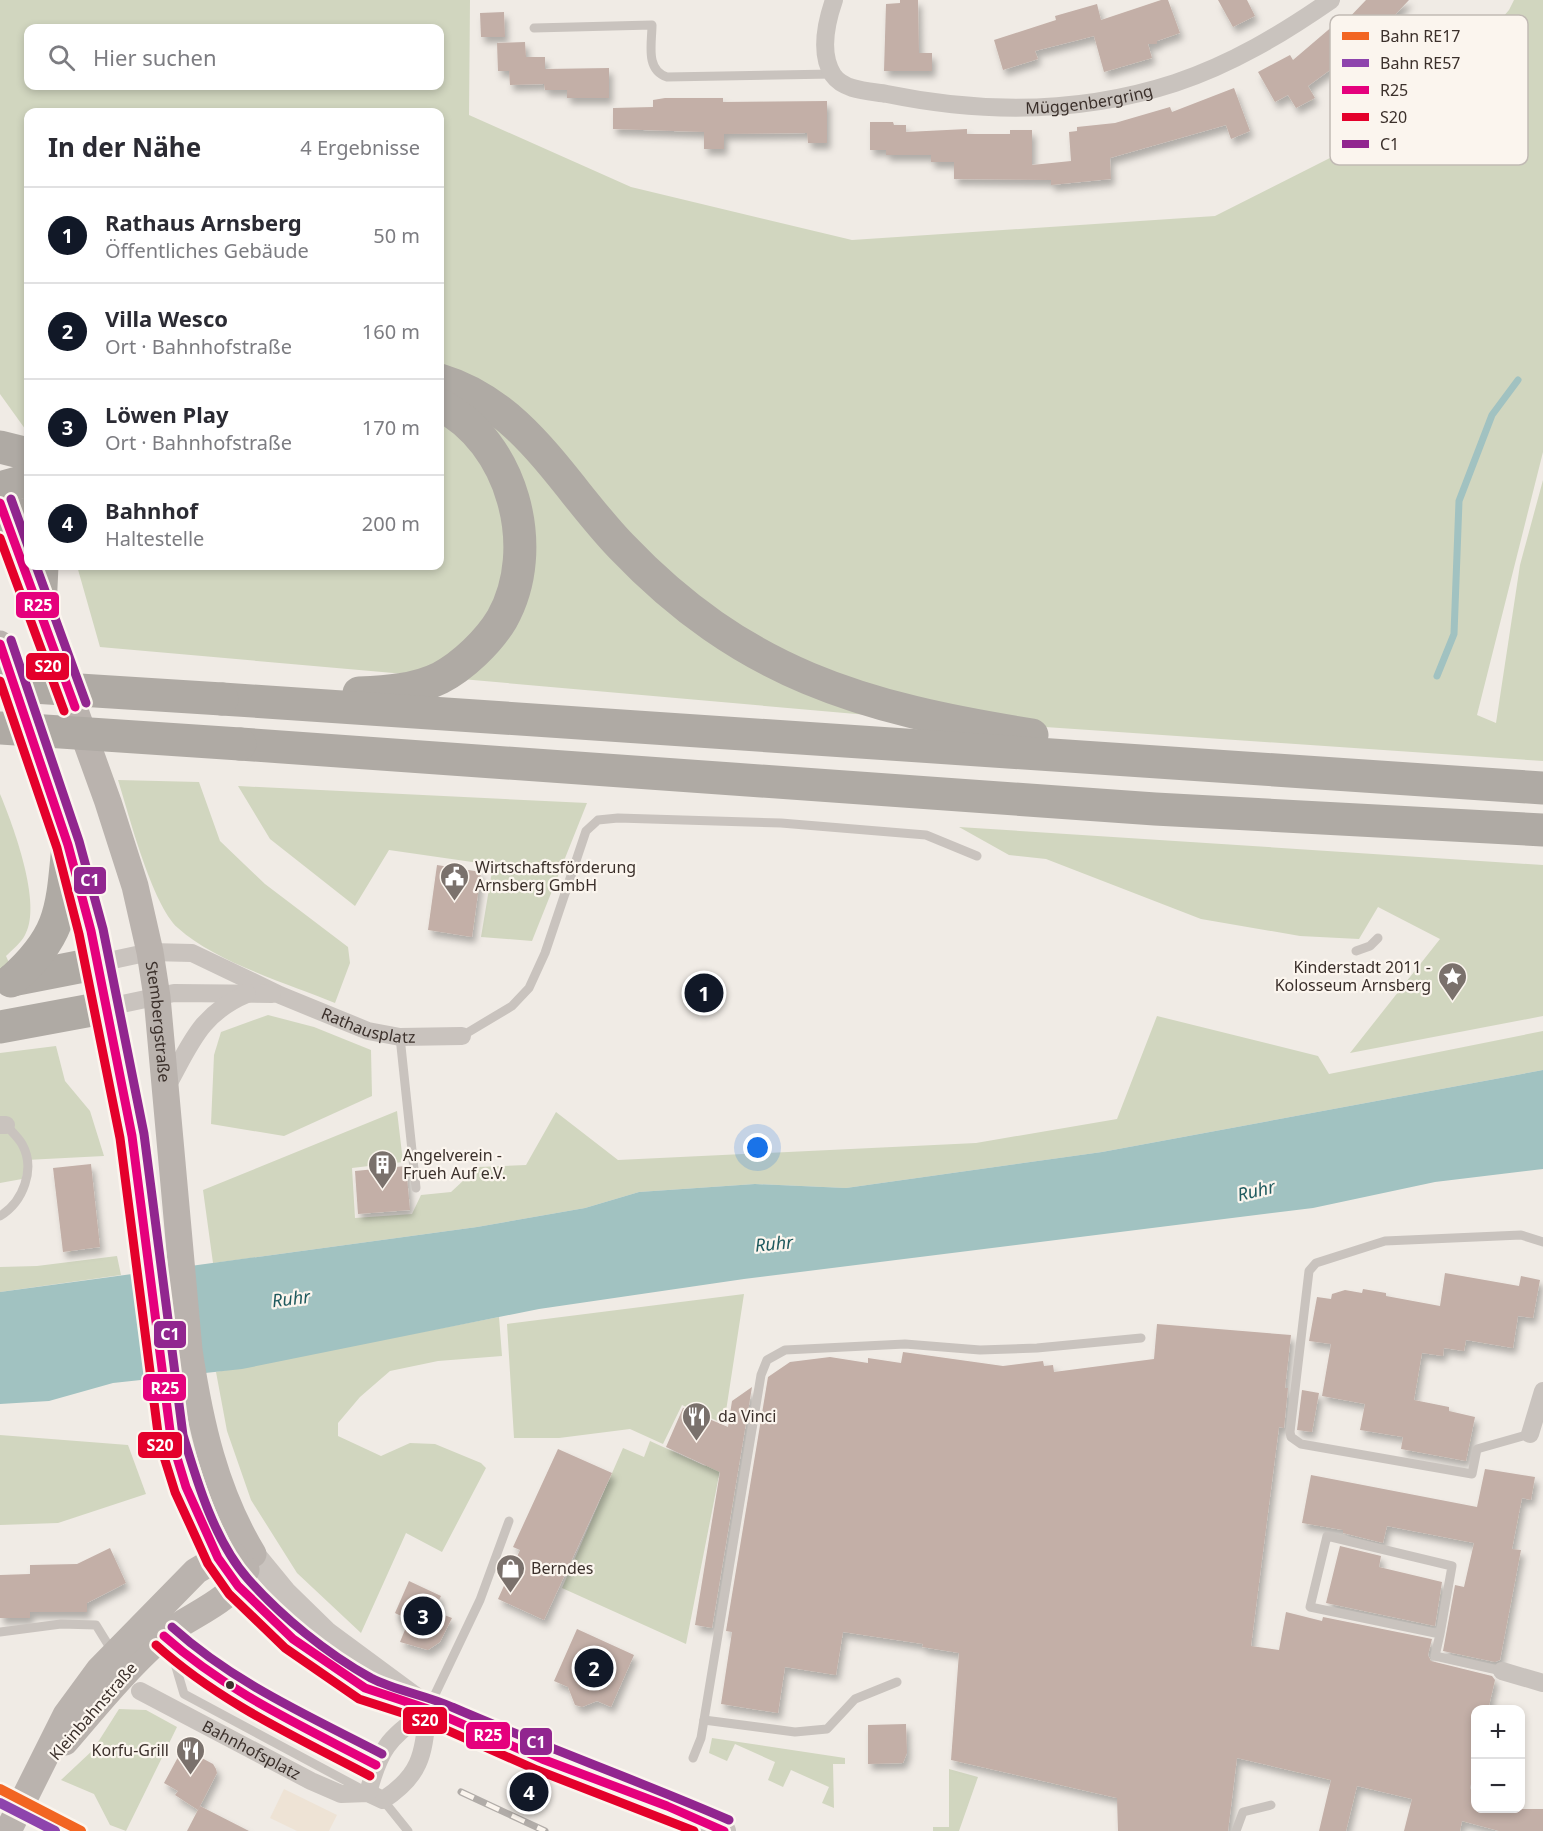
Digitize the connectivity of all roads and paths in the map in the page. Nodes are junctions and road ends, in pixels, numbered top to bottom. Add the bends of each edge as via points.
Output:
1 (834, 0) edge
2 (1331, 0) edge
3 (534, 28) dead end
4 (832, 74) junction
5 (444, 382) edge
6 (444, 407) edge
7 (0, 447) edge
8 (24, 453) edge
9 (24, 481) edge
10 (0, 488) edge
11 (9, 515) edge
12 (24, 560) edge
13 (27, 570) edge
14 (42, 570) edge
15 (40, 608) junction
16 (0, 644) edge
17 (0, 685) edge
18 (229, 699) junction
19 (0, 728) edge
20 (1199, 765) junction
21 (1543, 788) edge
22 (1543, 830) edge
23 (68, 846) junction
24 (977, 856) dead end
25 (1378, 938) dead end
26 (1356, 951) dead end
27 (150, 952) junction
28 (99, 963) junction
29 (6, 982) edge
30 (250, 993) junction
31 (280, 995) junction
32 (157, 997) junction
33 (108, 1007) junction
34 (0, 1027) edge
35 (462, 1036) joint
36 (400, 1037) junction
37 (165, 1090) junction
38 (3, 1125) edge
39 (416, 1188) dead end
40 (0, 1216) edge
41 (1543, 1242) edge
42 (1141, 1338) dead end
43 (1543, 1391) edge
44 (1530, 1434) joint
45 (509, 1521) dead end
46 (248, 1544) junction
47 (213, 1549) junction
48 (238, 1586) junction
49 (0, 1632) edge
50 (1440, 1634) junction
51 (163, 1635) junction
52 (114, 1653) junction
53 (1502, 1671) joint
54 (897, 1682) dead end
55 (1543, 1683) edge
56 (140, 1691) dead end
57 (428, 1709) junction
58 (704, 1720) junction
59 (693, 1758) dead end
60 (376, 1765) junction
61 (37, 1775) junction
62 (376, 1796) junction
63 (1271, 1805) dead end
64 (8, 1831) edge
65 (408, 1831) edge
66 (724, 1831) edge
67 (1236, 1831) edge

1 - 4 street via 825,38
2 - 4 street, Müggenbergring via 1230,61 1158,88 1090,104 1005,109 946,105 843,85
3 - 4 lane, Müggenbergring via 652,25 652,65 667,77
5 - 20 highway via 480,398 528,435 619,545 674,597 712,627 784,669 860,699 908,712 1125,747
6 - 18 highway via 479,434 494,455 517,510 516,575 502,618 473,654 423,685 383,692
7 - 8 highway
9 - 10 highway
11 - 12 main road, Stembergstraße
13 - 15 main road, Stembergstraße
14 - 15 highway
15 - 27 main road, Stembergstraße via 135,886
16 - 23 main road
17 - 18 highway, bridge
18 - 20 highway
19 - 22 highway, bridge via 1155,809
20 - 21 highway
23 - 28 main road
23 - 29 highway via 60,912 53,934 37,958
24 - 35 lane via 926,835 781,824 598,820 591,824 581,842 534,979 512,1006
25 - 26 lane
27 - 28 street, Rathausplatz
27 - 31 street, Rathausplatz via 192,953
27 - 32 main road, Stembergstraße
28 - 29 highway
28 - 33 main road
30 - 31 street, Rathausplatz
30 - 32 street, Rathausplatz via 195,992
30 - 37 street, Rathausplatz via 208,1017
31 - 36 street, Rathausplatz via 368,1031
32 - 33 street, Rathausplatz
32 - 37 main road, Stembergstraße
33 - 34 highway
33 - 47 main road via 147,1238 171,1438
35 - 36 street, Rathausplatz
36 - 39 lane
37 - 46 main road, Stembergstraße via 189,1350 202,1428 224,1496
38 - 40 lane via 21,1143 27,1170 18,1199
41 - 44 lane via 1521,1235 1385,1241 1316,1263 1309,1271 1290,1432 1301,1444 1472,1474 1477,1449
42 - 58 lane via 980,1350 905,1344 785,1350 767,1360 761,1375
43 - 44 street
45 - 57 lane via 480,1600
46 - 47 main road
46 - 48 main road, Kleinbahnstraße
46 - 57 street via 292,1600 327,1634
47 - 48 main road
47 - 51 main road, Kleinbahnstraße via 196,1570
48 - 51 main road, Kleinbahnstraße
48 - 57 street via 293,1639 348,1678 381,1695
49 - 52 lane via 61,1624 96,1625
50 - 50 lane via 1452,1566 1328,1536 1310,1607
50 - 53 lane via 1435,1656
51 - 52 main road, Kleinbahnstraße
51 - 60 lane via 229,1686
51 - 61 main road, Kleinbahnstraße
51 - 62 lane via 184,1694
52 - 61 main road, Kleinbahnstraße via 76,1699
53 - 55 street
54 - 58 lane via 855,1699 827,1729 795,1732
56 - 62 street, Bahnhofsplatz via 311,1781 341,1794
57 - 60 street via 390,1739
57 - 62 street via 423,1754 403,1786
57 - 66 street
58 - 59 lane
60 - 62 street
61 - 64 main road, Kleinbahnstraße
62 - 65 lane
63 - 67 lane via 1243,1812

